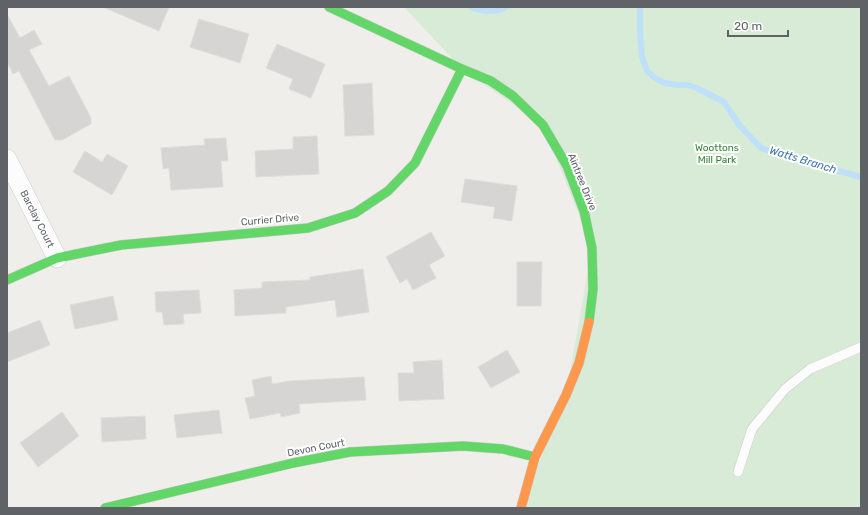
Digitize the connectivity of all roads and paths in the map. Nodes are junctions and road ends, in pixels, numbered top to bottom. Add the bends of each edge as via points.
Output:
1 (329, 7) edge
2 (462, 69) junction
3 (7, 159) edge
4 (57, 258) junction
5 (7, 280) edge
6 (861, 347) edge
7 (535, 457) junction
8 (738, 472) dead end
9 (105, 508) edge
10 (521, 508) edge

1 - 2 street, Aintree Drive
2 - 4 street, Currier Drive via 415,163 388,191 355,213 308,228 121,245
2 - 7 street, Aintree Drive via 491,81 513,96 543,125 567,166 584,211 592,248 593,289 588,327 579,362 566,395
3 - 4 street, Barclay Court
4 - 5 street, Currier Drive
6 - 8 lane via 810,369 785,389 752,429
7 - 9 street, Devon Court via 503,449 463,446 350,452
7 - 10 street, Aintree Drive

